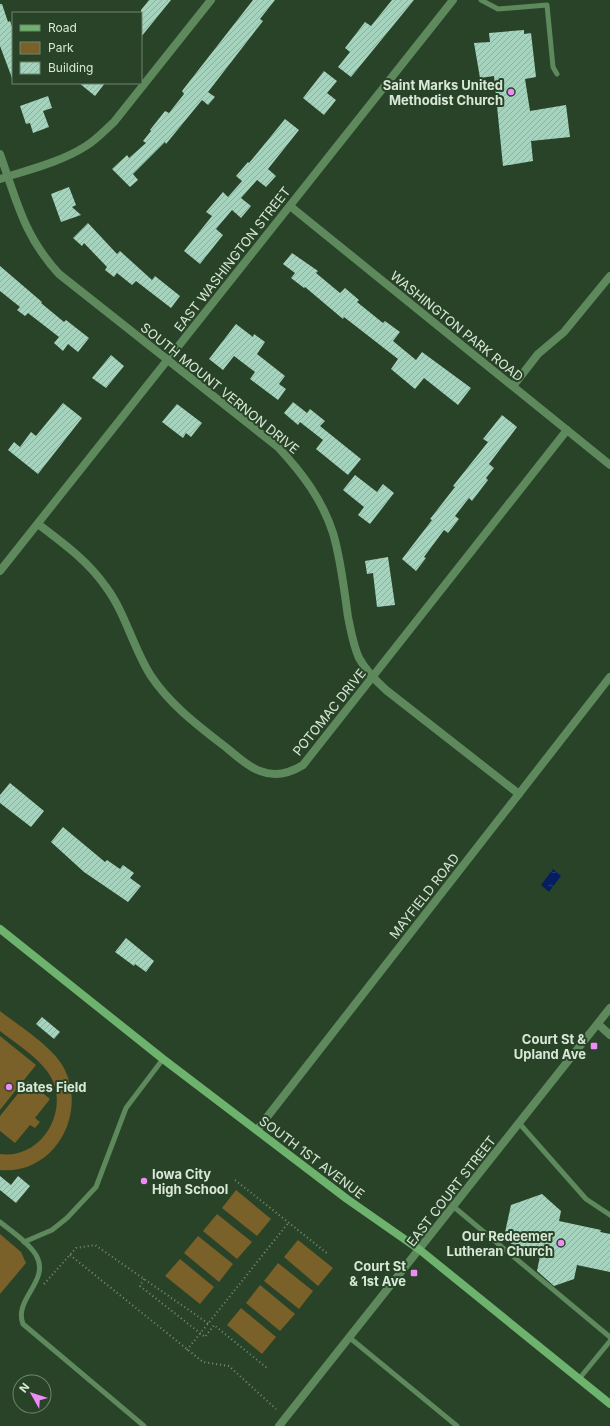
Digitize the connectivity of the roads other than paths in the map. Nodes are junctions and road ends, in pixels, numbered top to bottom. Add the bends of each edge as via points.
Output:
1 (211, 0) edge
2 (453, 0) edge
3 (481, 0) edge
4 (557, 74) dead end
5 (0, 154) edge
6 (4, 178) edge
7 (290, 206) junction
8 (610, 276) edge
9 (168, 360) junction
10 (513, 386) junction
11 (567, 430) junction
12 (610, 465) edge
13 (38, 524) junction
14 (0, 571) edge
15 (372, 677) junction
16 (610, 678) edge
17 (519, 794) junction
18 (0, 929) edge
19 (610, 1008) edge
20 (598, 1024) junction
21 (610, 1035) edge
22 (163, 1059) junction
23 (520, 1123) junction
24 (257, 1130) junction
25 (454, 1207) junction
26 (610, 1216) edge
27 (0, 1222) edge
28 (24, 1242) junction
29 (420, 1250) junction
30 (610, 1337) edge
31 (350, 1338) junction
32 (610, 1341) edge
33 (579, 1379) junction
34 (610, 1404) edge
35 (282, 1425) edge
36 (144, 1426) edge
37 (457, 1426) edge

1 - 6 street via 100,136 67,156
2 - 7 street, EAST WASHINGTON STREET
3 - 4 lane via 498,9 547,5 553,67
5 - 6 street, SOUTH MOUNT VERNON DRIVE
6 - 9 street, SOUTH MOUNT VERNON DRIVE via 23,222 45,259 60,274
7 - 9 street, EAST WASHINGTON STREET
7 - 10 street, WASHINGTON PARK ROAD
8 - 10 street via 574,322 538,354
9 - 13 street, EAST WASHINGTON STREET
9 - 15 street, SOUTH MOUNT VERNON DRIVE via 278,447 311,487 333,534 352,640
10 - 11 street, WASHINGTON PARK ROAD
11 - 12 street, WASHINGTON PARK ROAD
11 - 15 street, POTOMAC DRIVE
13 - 14 street, EAST WASHINGTON STREET
13 - 15 street, POTOMAC DRIVE via 74,552 107,588 121,611 151,676 166,696 189,718 260,772 284,773 303,765
15 - 17 street, SOUTH MOUNT VERNON DRIVE
16 - 17 street, MAYFIELD ROAD
17 - 24 street, MAYFIELD ROAD
18 - 22 main road, SOUTH 1ST AVENUE
19 - 20 street, EAST COURT STREET
20 - 21 street
20 - 23 street, EAST COURT STREET
22 - 24 main road, SOUTH 1ST AVENUE
22 - 28 lane via 126,1108 96,1187 52,1230
23 - 25 street, EAST COURT STREET
23 - 26 lane via 586,1199
24 - 29 main road, SOUTH 1ST AVENUE via 347,1199
25 - 29 street, EAST COURT STREET
25 - 30 lane
27 - 28 lane
28 - 36 lane via 37,1256 39,1272 21,1307 20,1317 23,1324
29 - 31 street, EAST COURT STREET
29 - 33 main road, SOUTH 1ST AVENUE
31 - 35 street, EAST COURT STREET
31 - 37 lane
32 - 33 lane
33 - 34 main road, SOUTH 1ST AVENUE

